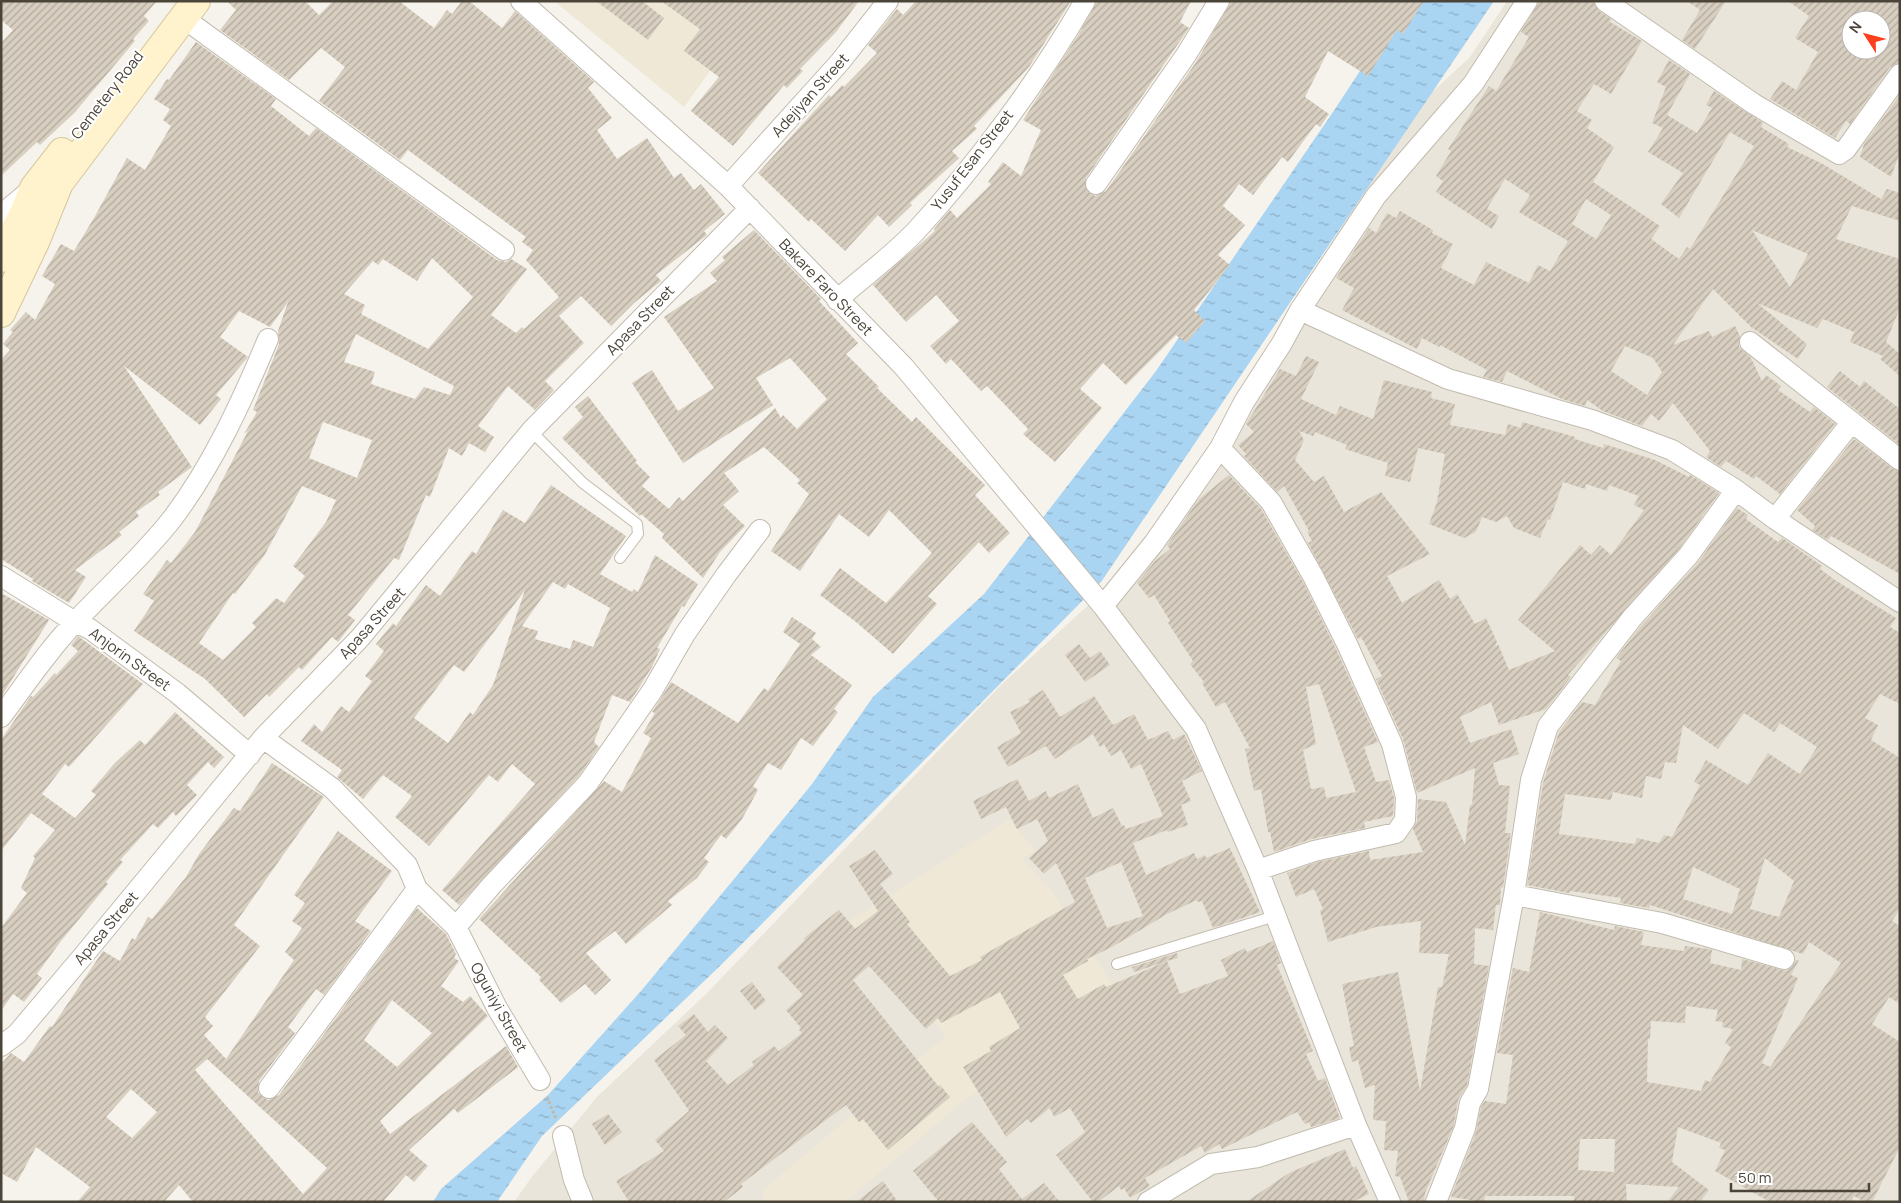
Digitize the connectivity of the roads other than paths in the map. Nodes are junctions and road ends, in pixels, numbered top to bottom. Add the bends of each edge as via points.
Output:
1 (521, 1) edge
2 (888, 1) edge
3 (1085, 1) edge
4 (1219, 1) edge
5 (1527, 1) edge
6 (1605, 1) edge
7 (186, 7) edge
8 (1900, 74) edge
9 (1096, 184) dead end
10 (46, 186) junction
11 (728, 186) junction
12 (750, 208) junction
13 (1, 215) edge
14 (504, 250) dead end
15 (1, 258) edge
16 (837, 300) junction
17 (1300, 310) junction
18 (1, 313) edge
19 (268, 339) dead end
20 (1750, 342) dead end
21 (1851, 423) junction
22 (531, 431) junction
23 (1220, 448) junction
24 (1900, 460) edge
25 (1736, 490) junction
26 (1775, 519) junction
27 (760, 530) dead end
28 (620, 558) dead end
29 (1, 576) edge
30 (1900, 602) edge
31 (1101, 604) junction
32 (75, 622) junction
33 (1, 717) edge
34 (263, 738) junction
35 (250, 755) junction
36 (1258, 870) junction
37 (417, 889) junction
38 (1514, 894) junction
39 (1275, 916) junction
40 (456, 927) junction
41 (1784, 959) dead end
42 (1117, 964) dead end
43 (1, 1046) edge
44 (540, 1080) road end
45 (269, 1088) dead end
46 (1356, 1125) junction
47 (563, 1136) road end
48 (583, 1202) edge
49 (1148, 1202) edge
50 (1390, 1202) edge
51 (1436, 1202) edge

1 - 11 street, Bakare Faro Street
2 - 11 street, Adejiyan Street via 840,62
3 - 16 street, Yusuf Esan Street via 984,149 914,233
4 - 9 street via 1186,55
5 - 17 street via 1473,84 1376,196
6 - 8 street via 1754,104 1838,154 1846,149
7 - 10 main road, Cemetery Road
7 - 14 street
10 - 13 street
10 - 15 main road via 25,211
10 - 18 main road via 36,242
11 - 12 street, Bakare Faro Street
12 - 16 street, Bakare Faro Street
12 - 22 street, Apasa Street
16 - 31 street, Bakare Faro Street via 904,367
17 - 23 street
17 - 25 street via 1448,379 1592,420 1672,450
19 - 32 street via 230,423 202,475 172,519 124,574
20 - 21 street
21 - 24 street
21 - 26 street
22 - 28 lane via 583,483 638,524 638,534
22 - 34 street, Apasa Street via 360,638
23 - 31 street via 1154,543
23 - 36 street via 1271,502 1313,576 1392,744 1406,797 1405,820 1396,833 1314,852
25 - 26 street
25 - 38 street via 1688,556 1632,618 1548,726 1532,780
26 - 30 street
27 - 40 street via 696,619 652,691 588,784
29 - 32 street, Anjorin Street
31 - 36 street, Bakare Faro Street via 1196,729
32 - 33 street
32 - 35 street, Anjorin Street via 90,629 148,671
34 - 35 street, Apasa Street
34 - 37 street via 332,788 407,865
35 - 43 street, Apasa Street via 17,1034
36 - 39 street, Bakare Faro Street
37 - 40 street, Oguniyi Street
37 - 45 street
38 - 41 street via 1662,923
38 - 51 street via 1478,1089 1470,1103 1465,1128
39 - 42 lane
39 - 46 street, Bakare Faro Street
40 - 44 street, Oguniyi Street via 497,1008
46 - 49 street via 1258,1157 1211,1164
46 - 50 street, Bakare Faro Street
47 - 48 street

